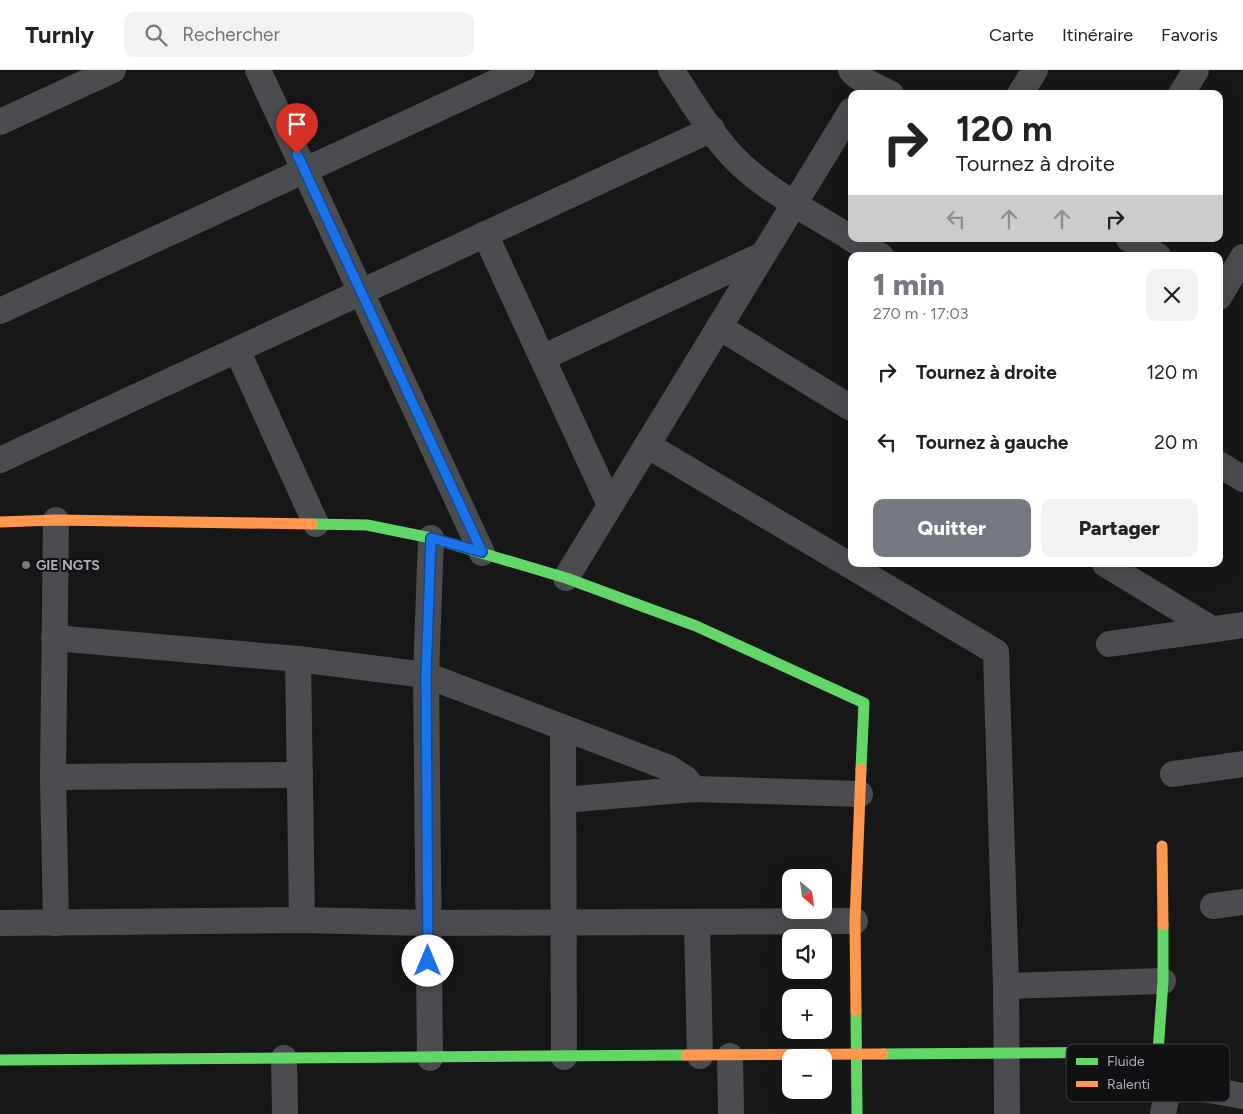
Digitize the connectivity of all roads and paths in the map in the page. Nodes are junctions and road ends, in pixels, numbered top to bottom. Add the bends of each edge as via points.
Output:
1 (113, 70) edge
2 (258, 70) edge
3 (522, 70) edge
4 (671, 70) edge
5 (1035, 70) edge
6 (1196, 70) edge
7 (1022, 90) edge
8 (1184, 90) edge
9 (848, 116) edge
10 (0, 122) edge
11 (712, 129) junction
12 (304, 170) junction
13 (794, 203) junction
14 (484, 234) junction
15 (848, 236) edge
16 (858, 242) edge
17 (1134, 242) edge
18 (875, 252) edge
19 (1151, 252) edge
20 (762, 255) junction
21 (1243, 257) edge
22 (1223, 289) edge
23 (361, 292) junction
24 (0, 311) edge
25 (719, 326) junction
26 (236, 350) junction
27 (542, 358) junction
28 (848, 406) edge
29 (647, 445) junction
30 (0, 460) edge
31 (1223, 466) edge
32 (1243, 479) edge
33 (610, 505) junction
34 (56, 520) junction
35 (0, 522) edge
36 (316, 524) junction
37 (431, 538) junction
38 (482, 552) junction
39 (848, 564) edge
40 (853, 567) edge
41 (1110, 567) edge
42 (566, 578) junction
43 (1243, 625) edge
44 (1212, 629) junction
45 (54, 638) junction
46 (1109, 644) dead end
47 (298, 659) junction
48 (426, 675) junction
49 (562, 729) junction
50 (1243, 764) edge
51 (300, 774) junction
52 (1172, 774) dead end
53 (53, 777) junction
54 (694, 789) junction
55 (860, 794) junction
56 (563, 800) junction
57 (1162, 846) dead end
58 (1243, 902) edge
59 (1213, 906) dead end
60 (302, 920) junction
61 (563, 922) junction
62 (697, 922) junction
63 (855, 922) junction
64 (0, 923) edge
65 (56, 923) junction
66 (428, 923) junction
67 (1163, 981) junction
68 (1006, 986) junction
69 (1159, 1044) edge
70 (1066, 1054) edge
71 (1006, 1055) junction
72 (700, 1056) junction
73 (730, 1056) junction
74 (855, 1056) junction
75 (564, 1057) junction
76 (284, 1058) junction
77 (430, 1058) junction
78 (0, 1060) edge
79 (1230, 1094) edge
80 (1243, 1096) edge
81 (285, 1114) edge
82 (731, 1114) edge
83 (857, 1114) edge
84 (1007, 1114) edge

1 - 10 street
2 - 12 street
3 - 12 street
4 - 11 street
5 - 7 street
6 - 8 street
9 - 13 street
11 - 13 street via 747,170
11 - 14 street
12 - 23 street
12 - 24 street
13 - 15 street
13 - 20 street
14 - 23 street
14 - 27 street
16 - 18 street
17 - 19 street
20 - 25 street
20 - 27 street
21 - 22 street
23 - 26 street
23 - 38 street
25 - 28 street
25 - 29 street
26 - 30 street
26 - 36 street
27 - 33 street
29 - 33 street
29 - 39 street
31 - 32 street
33 - 42 street
34 - 35 street
34 - 36 street
34 - 45 street
36 - 37 street via 367,525
37 - 38 street
37 - 48 street
38 - 42 street
40 - 68 street via 996,652
41 - 44 street
42 - 55 street via 696,626 864,703
43 - 44 street
44 - 46 street
45 - 47 street
45 - 53 street
47 - 48 street
47 - 51 street
48 - 49 street
48 - 66 street
49 - 54 street via 669,768 686,779
49 - 56 street
50 - 52 street
51 - 53 street
51 - 60 street
53 - 65 street
54 - 55 street
54 - 56 street
55 - 63 street
56 - 61 street
57 - 67 street
58 - 59 street
60 - 65 street
60 - 66 street
61 - 62 street
61 - 66 street
61 - 75 street
62 - 63 street
62 - 72 street
63 - 74 street
64 - 65 street
66 - 77 street
67 - 68 street
67 - 69 street
68 - 71 street
70 - 71 street
71 - 74 street
71 - 84 street
72 - 73 street
72 - 75 street
73 - 74 street
73 - 82 street
74 - 83 street
75 - 77 street
76 - 77 street
76 - 78 street
76 - 81 street
79 - 80 street

